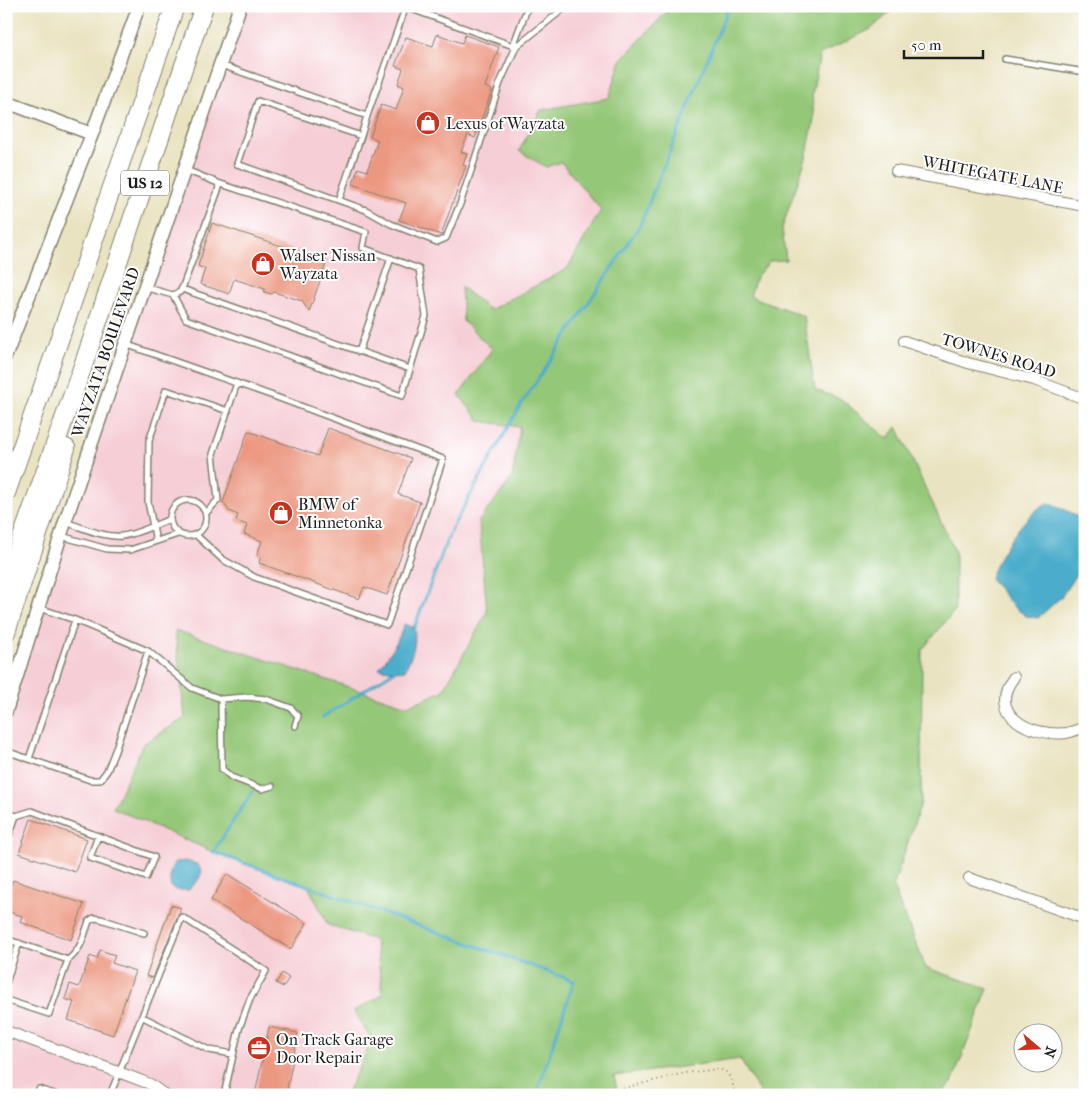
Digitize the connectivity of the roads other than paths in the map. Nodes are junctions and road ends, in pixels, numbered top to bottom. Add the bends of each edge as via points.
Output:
1 (139, 6) edge
2 (175, 6) edge
3 (204, 6) edge
4 (240, 6) edge
5 (528, 6) edge
6 (566, 6) edge
7 (406, 7) edge
8 (514, 47) junction
9 (1005, 58) dead end
10 (220, 64) junction
11 (1085, 72) edge
12 (6, 102) edge
13 (367, 116) junction
14 (92, 134) junction
15 (361, 136) junction
16 (185, 170) junction
17 (896, 171) dead end
18 (218, 183) junction
19 (339, 200) junction
20 (1085, 206) edge
21 (391, 258) junction
22 (144, 287) junction
23 (182, 289) junction
24 (173, 295) junction
25 (904, 341) dead end
26 (125, 344) junction
27 (359, 352) junction
28 (6, 355) edge
29 (85, 360) junction
30 (50, 366) junction
31 (410, 369) junction
32 (238, 383) junction
33 (1085, 399) edge
34 (228, 412) junction
35 (6, 460) edge
36 (6, 493) edge
37 (206, 513) junction
38 (170, 519) junction
39 (65, 522) junction
40 (154, 526) junction
41 (178, 534) junction
42 (196, 535) junction
43 (61, 536) junction
44 (156, 541) junction
45 (6, 583) edge
46 (38, 608) junction
47 (75, 620) junction
48 (6, 632) edge
49 (148, 651) junction
50 (1014, 677) dead end
51 (221, 700) junction
52 (6, 711) edge
53 (294, 726) dead end
54 (1085, 727) edge
55 (6, 751) edge
56 (29, 759) junction
57 (272, 786) dead end
58 (6, 812) edge
59 (16, 816) junction
60 (98, 836) junction
61 (6, 844) edge
62 (969, 878) dead end
63 (1085, 919) edge
64 (144, 933) dead end
65 (6, 939) edge
66 (19, 943) junction
67 (68, 960) junction
68 (6, 983) edge
69 (6, 1000) edge
70 (143, 1016) junction
71 (6, 1031) edge
72 (233, 1054) junction
73 (120, 1072) junction
74 (37, 1095) edge
75 (57, 1095) edge
76 (110, 1095) edge
77 (165, 1095) edge
78 (224, 1095) edge

1 - 14 street
2 - 30 highway, US 12
3 - 29 highway, US 12
4 - 10 street, WAYZATA BOULEVARD
5 - 8 lane
6 - 8 lane
7 - 8 lane
7 - 13 lane
8 - 19 lane via 446,238 438,242
9 - 11 lane
10 - 13 lane
10 - 16 street, WAYZATA BOULEVARD
12 - 14 street
13 - 15 lane
14 - 28 street
15 - 19 lane
15 - 19 lane via 258,101 237,164
16 - 18 lane
16 - 22 street, WAYZATA BOULEVARD
17 - 20 street, WHITEGATE LANE
18 - 21 lane via 366,232 363,248
18 - 23 lane via 219,188
21 - 27 lane
21 - 31 lane via 419,269 426,316
22 - 24 lane
22 - 26 street, WAYZATA BOULEVARD
23 - 24 lane
23 - 27 lane
24 - 31 lane via 186,319 402,396
25 - 33 street, TOWNES ROAD via 968,363 1034,380
26 - 32 lane
26 - 39 street, WAYZATA BOULEVARD
27 - 31 lane
29 - 45 highway, US 12
29 - 48 highway via 76,418
30 - 35 highway
30 - 36 highway, US 12
32 - 34 lane
32 - 42 lane via 442,459 387,625 254,577 222,559
34 - 37 lane via 213,454 218,500
34 - 40 lane via 166,390 149,442 148,502
37 - 38 lane via 194,501 182,501 173,508
37 - 42 lane via 205,526
38 - 40 lane
38 - 41 lane
39 - 40 lane via 122,536
39 - 43 street, WAYZATA BOULEVARD
40 - 44 lane
41 - 42 lane
41 - 44 lane
43 - 44 lane via 107,549 123,550
43 - 46 street, WAYZATA BOULEVARD
46 - 47 lane
46 - 52 street, WAYZATA BOULEVARD
47 - 49 lane
47 - 56 lane
49 - 51 lane via 192,688
49 - 56 lane via 115,751 100,780 90,780
50 - 54 street via 1005,694 1005,704 1014,721 1048,733 1066,733
51 - 53 lane via 246,697 291,708 298,716
51 - 57 lane via 222,769 230,777 262,789
55 - 56 lane
58 - 59 lane
59 - 60 lane via 32,811
59 - 61 lane
60 - 60 lane via 154,857 146,877 90,858
62 - 63 street
64 - 67 lane via 94,918 89,921 75,954
65 - 66 lane
66 - 67 lane
66 - 68 lane
67 - 69 lane via 49,1014
70 - 72 lane via 208,1050
70 - 72 lane via 182,917 266,971 250,999
70 - 73 lane
71 - 73 street
72 - 78 lane
73 - 76 lane
73 - 77 street via 150,1084
74 - 75 lane via 39,1089

